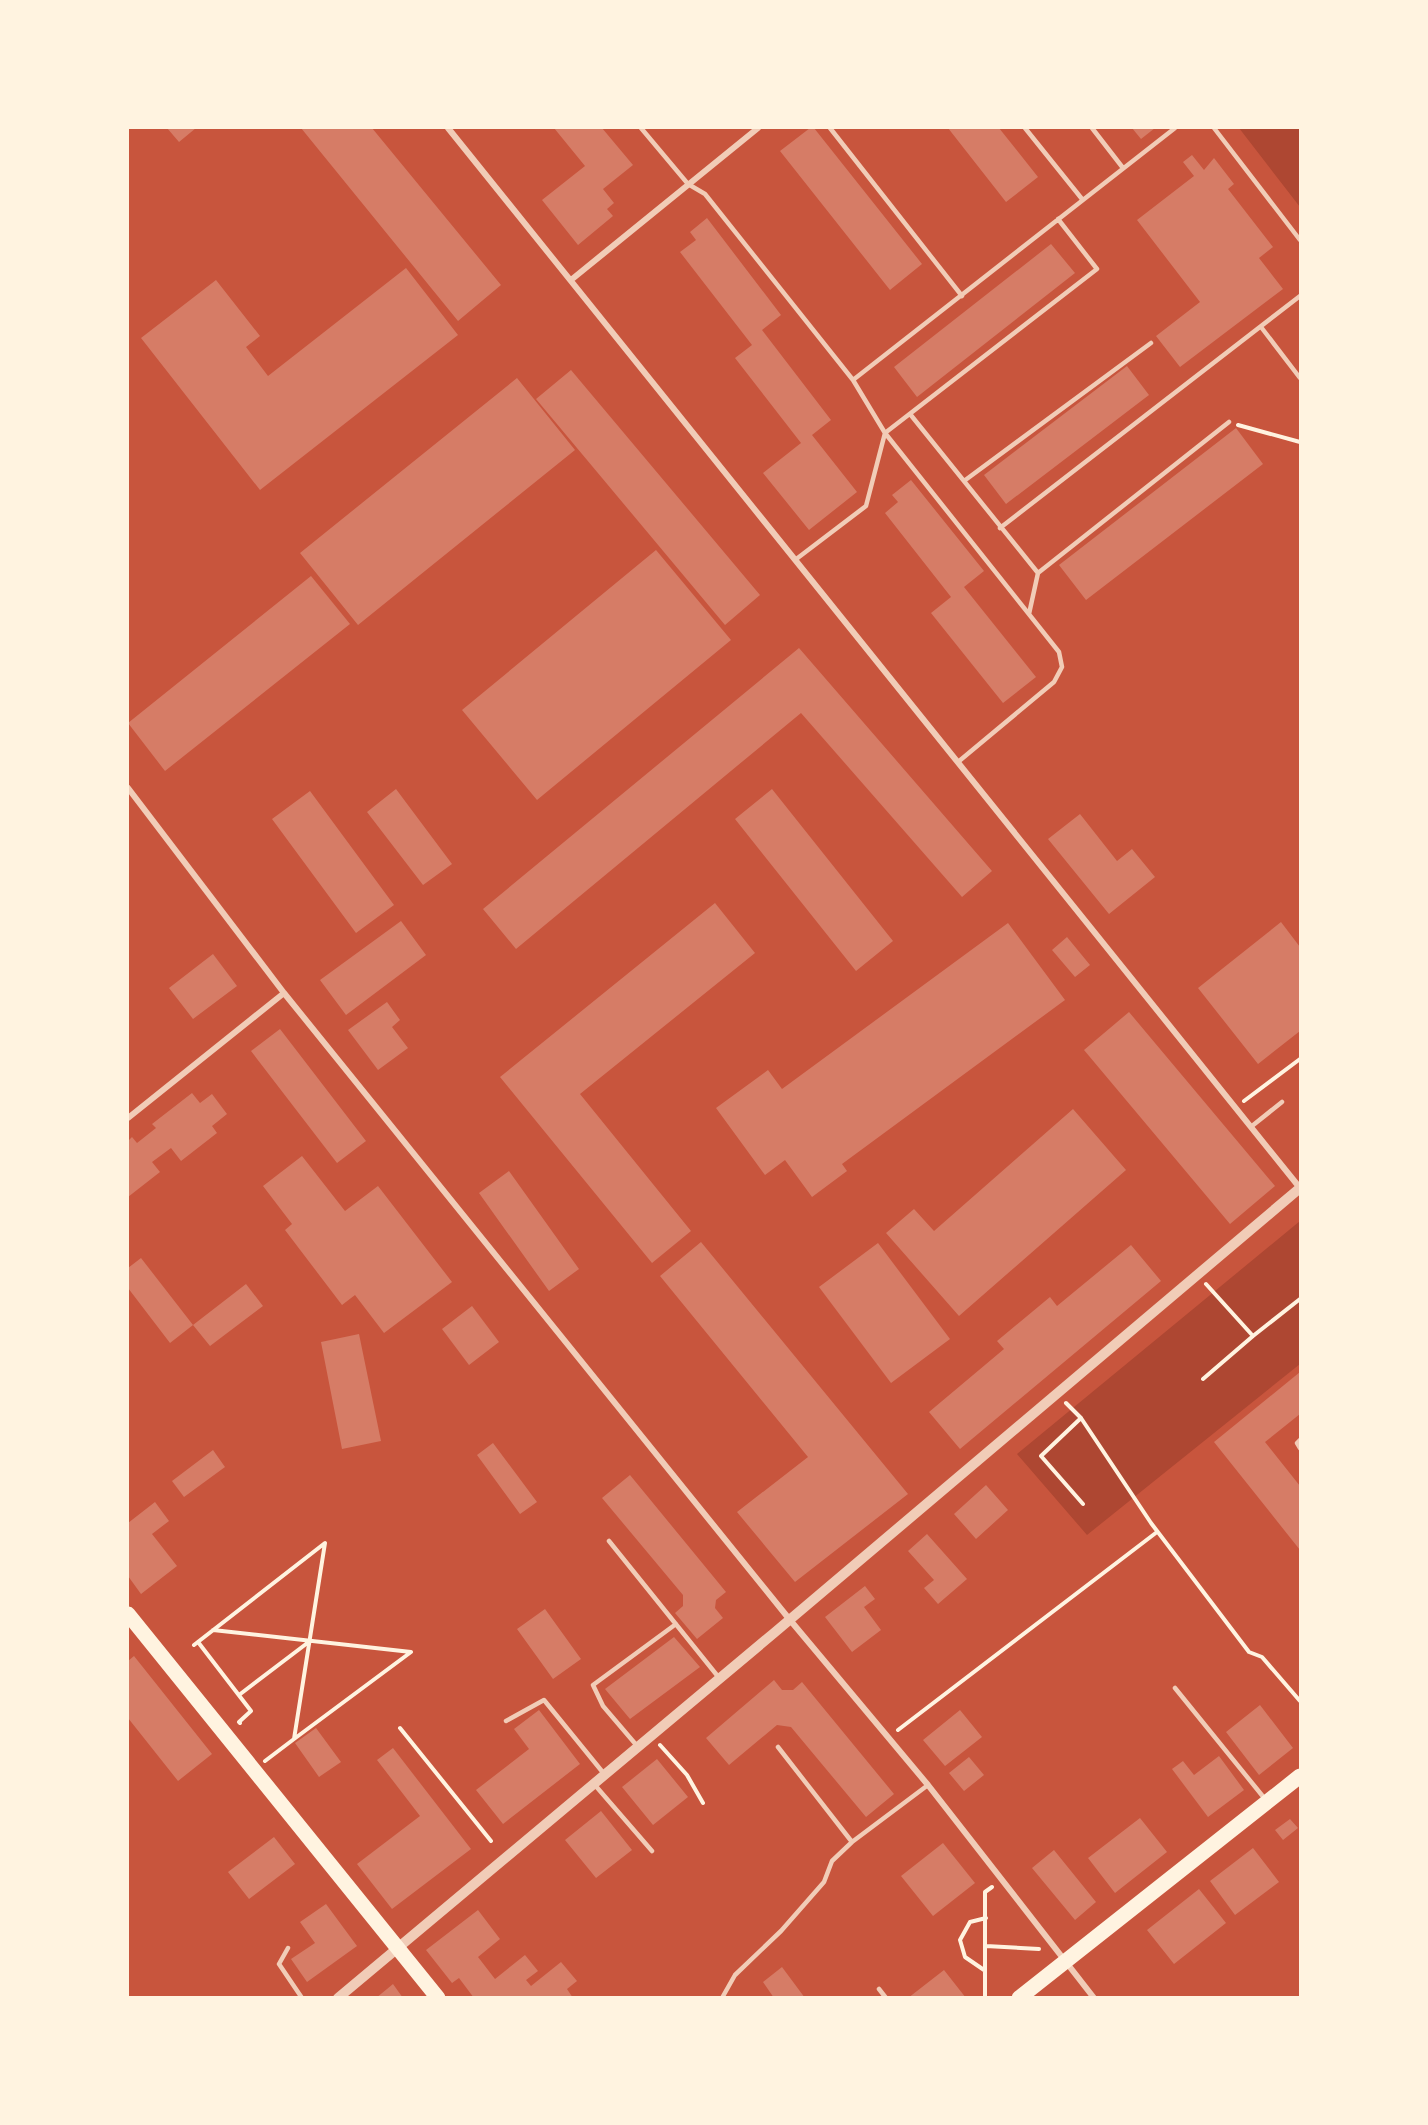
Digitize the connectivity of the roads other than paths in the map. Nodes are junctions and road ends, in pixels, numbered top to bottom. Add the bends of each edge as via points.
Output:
1 (448, 128) edge
2 (641, 128) edge
3 (758, 128) edge
4 (830, 128) edge
5 (1025, 128) edge
6 (1092, 128) edge
7 (1175, 128) edge
8 (1214, 128) edge
9 (1123, 168) junction
10 (688, 184) junction
11 (1082, 199) junction
12 (1058, 219) junction
13 (1300, 240) edge
14 (571, 280) junction
15 (962, 296) junction
16 (1300, 296) edge
17 (1261, 327) junction
18 (1151, 342) dead end
19 (1300, 378) edge
20 (854, 380) junction
21 (910, 414) junction
22 (1229, 422) road end
23 (885, 433) junction
24 (964, 482) junction
25 (1000, 528) junction
26 (795, 560) junction
27 (1038, 573) junction
28 (1029, 614) junction
29 (958, 762) junction
30 (128, 789) edge
31 (284, 993) junction
32 (1282, 1102) dead end
33 (128, 1118) edge
34 (1252, 1126) junction
35 (1300, 1188) edge
36 (1300, 1440) edge
37 (1300, 1448) edge
38 (609, 1541) dead end
39 (128, 1614) edge
40 (790, 1620) junction
41 (676, 1624) junction
42 (720, 1679) junction
43 (1175, 1688) dead end
44 (506, 1721) dead end
45 (638, 1747) junction
46 (778, 1747) dead end
47 (605, 1775) junction
48 (1300, 1776) edge
49 (594, 1784) junction
50 (928, 1785) junction
51 (1268, 1803) junction
52 (852, 1842) junction
53 (652, 1851) dead end
54 (399, 1947) junction
55 (288, 1948) dead end
56 (1065, 1962) junction
57 (879, 1989) dead end
58 (302, 1998) edge
59 (338, 1998) edge
60 (438, 1998) edge
61 (722, 1998) edge
62 (886, 1998) edge
63 (1019, 1998) edge
64 (1094, 1998) edge

1 - 14 street
2 - 10 lane
3 - 10 street
4 - 15 lane
5 - 11 lane
6 - 9 lane
7 - 9 lane
8 - 13 lane
9 - 11 lane
10 - 14 street
10 - 20 lane via 705,194
11 - 12 lane
12 - 15 lane
12 - 21 lane via 1097,269
14 - 26 street
15 - 20 lane
16 - 17 lane
17 - 19 lane
17 - 25 lane
18 - 24 lane
20 - 23 lane
21 - 23 lane
21 - 24 lane
22 - 27 lane
23 - 26 lane via 866,506
23 - 28 lane
24 - 25 lane
25 - 27 lane
26 - 29 street
27 - 28 lane
28 - 29 lane via 1059,652 1062,667 1054,682
29 - 34 street
30 - 31 street
31 - 33 street
31 - 40 street
32 - 34 lane
34 - 35 street
35 - 40 street
36 - 37 lane
38 - 41 lane
39 - 54 main road
40 - 42 street
40 - 50 street
41 - 42 lane
41 - 45 lane via 593,1685 603,1706
42 - 45 street
43 - 51 lane
44 - 47 lane via 544,1700
45 - 47 street
46 - 52 lane
47 - 49 street
48 - 51 main road
49 - 53 lane
49 - 54 street
50 - 52 lane
50 - 56 street
51 - 56 main road
52 - 61 lane via 832,1861 824,1882 781,1931 735,1975
54 - 59 street
54 - 60 main road
55 - 58 lane via 279,1964
56 - 63 main road
56 - 64 street
57 - 62 lane

